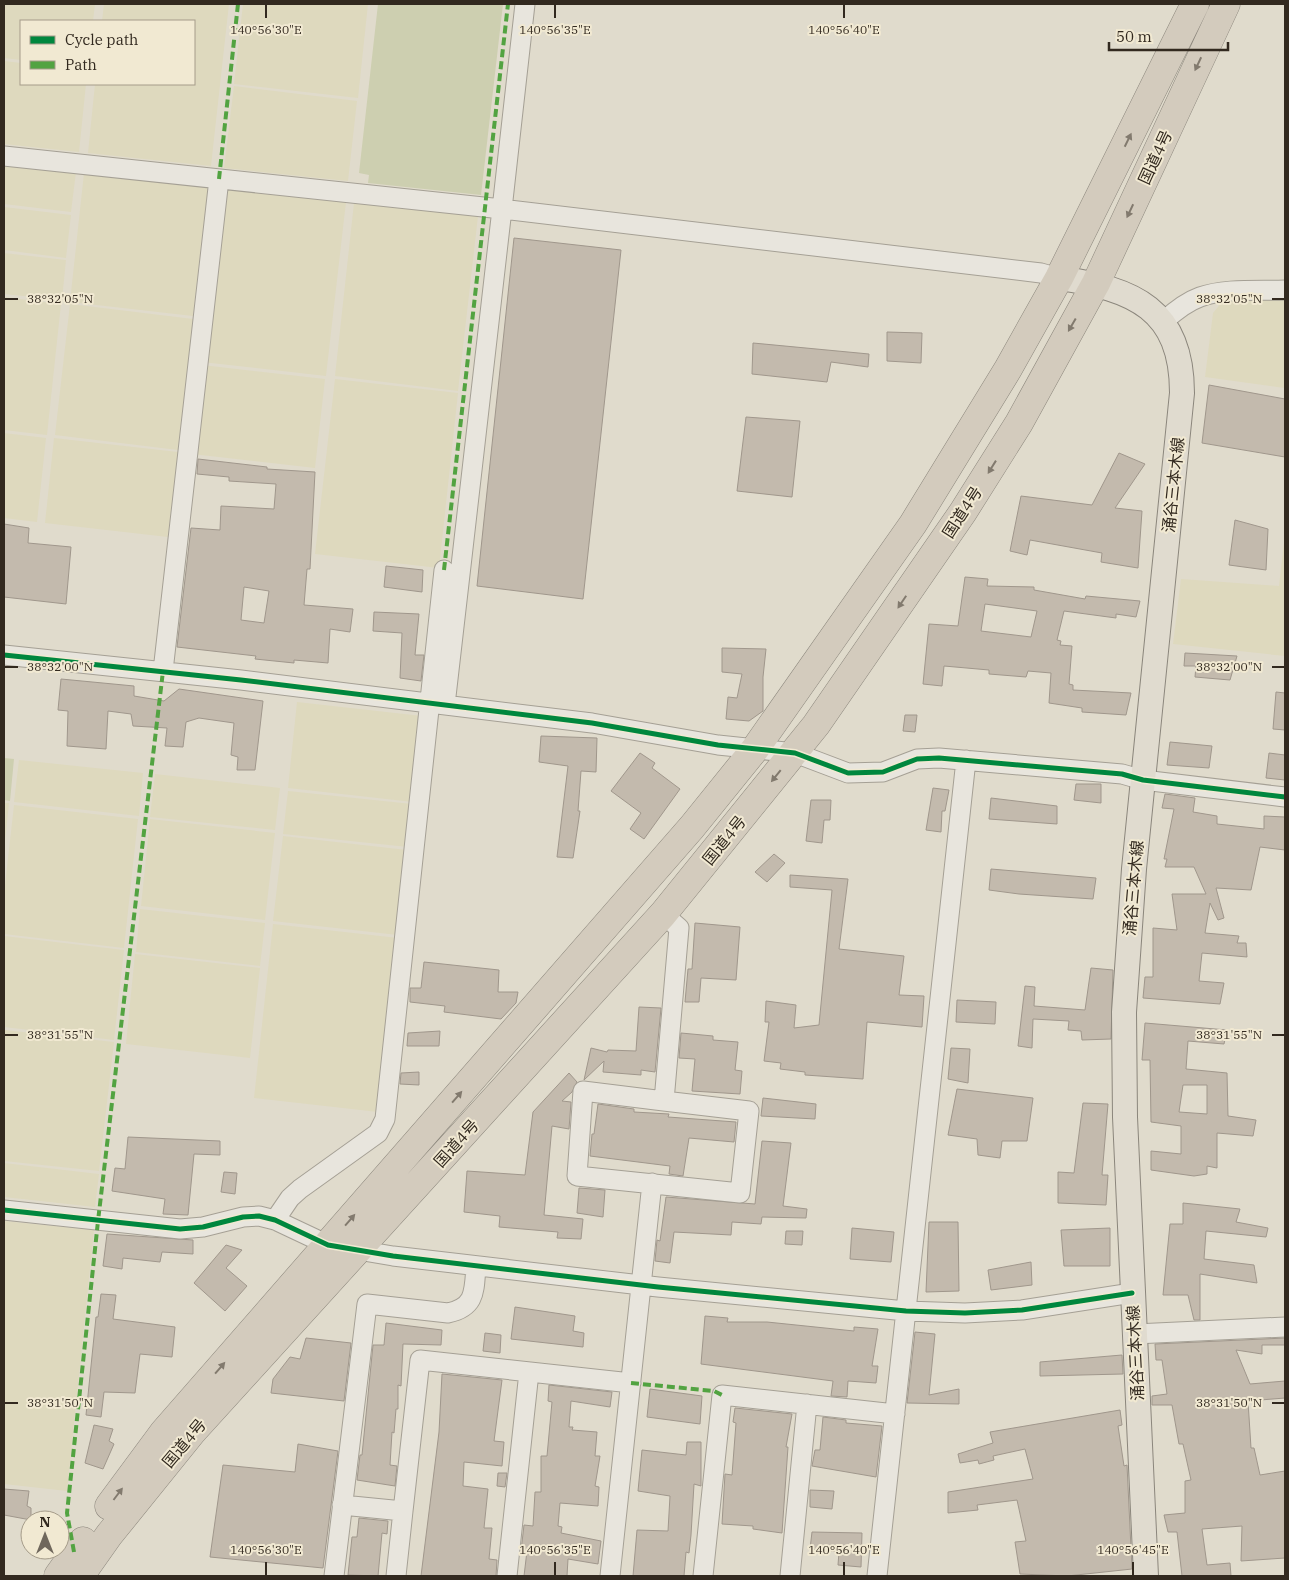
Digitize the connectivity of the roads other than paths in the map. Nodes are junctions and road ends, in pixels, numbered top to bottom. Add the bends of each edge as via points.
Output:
1 (525, 4) edge
2 (1195, 4) edge
3 (1226, 4) edge
4 (4, 156) edge
5 (219, 179) junction
6 (502, 209) junction
7 (1059, 278) junction
8 (1096, 283) junction
9 (1285, 290) edge
10 (1164, 320) junction
11 (444, 570) dead end
12 (4, 655) edge
13 (163, 671) junction
14 (437, 705) junction
15 (755, 749) junction
16 (795, 752) junction
17 (966, 760) junction
18 (1144, 780) junction
19 (1285, 797) edge
20 (663, 914) junction
21 (664, 1101) junction
22 (652, 1184) junction
23 (4, 1210) edge
24 (275, 1220) junction
25 (328, 1245) junction
26 (359, 1251) junction
27 (476, 1266) junction
28 (641, 1285) junction
29 (1132, 1293) junction
30 (906, 1311) junction
31 (1285, 1327) edge
32 (1135, 1334) junction
33 (529, 1372) junction
34 (631, 1383) junction
35 (807, 1404) junction
36 (895, 1414) junction
37 (342, 1506) junction
38 (403, 1511) junction
39 (58, 1576) edge
40 (80, 1576) edge
41 (334, 1576) edge
42 (396, 1576) edge
43 (507, 1576) edge
44 (610, 1576) edge
45 (703, 1576) edge
46 (790, 1576) edge
47 (877, 1576) edge
48 (1146, 1576) edge

1 - 6 street
7 -> 2 highway, 国道4号
3 -> 8 highway, 国道4号
4 - 5 street
5 - 6 street
5 - 13 street
6 - 7 street via 1031,272
6 - 14 street
7 - 8 main road, 涌谷三本木線
7 - 15 highway, 国道4号 via 1008,369 913,524
8 - 10 main road, 涌谷三本木線 via 1123,293
8 -> 16 highway, 国道4号 via 1019,423 963,512
9 - 10 street via 1200,297
10 - 18 main road, 涌谷三本木線 via 1180,355 1182,393
11 - 14 street
12 - 13 street
13 - 14 street
14 - 15 street via 592,723
14 - 24 street via 385,1119 378,1133 290,1198
15 - 16 street
25 -> 15 highway, 国道4号 via 692,827
16 - 17 street via 848,773 867,774 883,772 917,759
16 -> 20 highway, 国道4号
17 - 18 street via 1122,774
17 - 30 street
18 - 19 street
18 - 29 main road, 涌谷三本木線 via 1129,924 1124,1022 1124,1117
20 - 21 street via 679,928
20 - 26 highway, 国道4号
21 - 22 street via 583,1091 577,1176
21 - 22 street via 749,1111 740,1193
22 - 28 street
23 - 24 street via 180,1229 242,1217 259,1216
24 - 25 street
25 - 26 street
39 -> 25 highway, 国道4号 via 163,1433
26 - 27 street
26 - 40 highway, 国道4号 via 319,1290 193,1431
27 - 28 street
27 - 37 street via 474,1293 469,1303 458,1311 448,1313 367,1304
28 - 30 street
28 - 34 street
29 - 30 street via 1022,1310 965,1313
29 - 32 main road, 涌谷三本木線
30 - 36 street
31 - 32 street
32 - 48 main road, 涌谷三本木線
33 - 34 street
33 - 38 street via 420,1360
33 - 43 street
34 - 44 street
35 - 36 street
35 - 45 street via 722,1395
35 - 46 street
36 - 47 street
37 - 38 street
37 - 41 street
38 - 42 street

